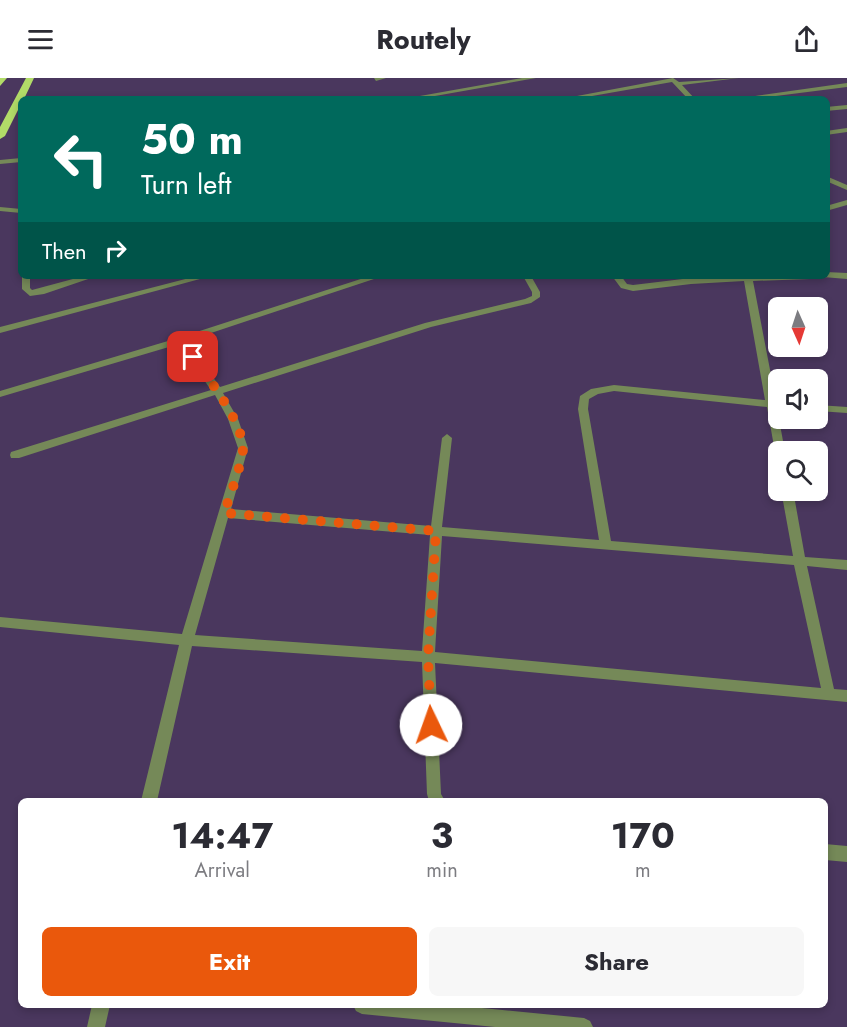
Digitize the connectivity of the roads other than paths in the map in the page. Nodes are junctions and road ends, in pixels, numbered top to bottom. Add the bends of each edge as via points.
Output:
1 (3, 78) edge
2 (30, 78) edge
3 (533, 78) edge
4 (736, 78) edge
5 (673, 81) edge
6 (0, 83) edge
7 (847, 86) edge
8 (21, 96) edge
9 (424, 96) edge
10 (582, 96) edge
11 (689, 96) edge
12 (762, 96) edge
13 (18, 101) edge
14 (847, 107) edge
15 (830, 109) edge
16 (847, 130) edge
17 (830, 132) edge
18 (0, 136) edge
19 (18, 160) edge
20 (0, 162) edge
21 (830, 179) edge
22 (847, 188) edge
23 (847, 202) edge
24 (830, 208) edge
25 (830, 275) edge
26 (847, 276) edge
27 (26, 279) edge
28 (75, 279) edge
29 (196, 279) edge
30 (370, 279) edge
31 (529, 279) edge
32 (729, 279) edge
33 (748, 279) edge
34 (619, 280) edge
35 (0, 330) edge
36 (181, 340) junction
37 (768, 371) edge
38 (217, 391) junction
39 (0, 394) edge
40 (768, 403) edge
41 (828, 409) edge
42 (847, 410) edge
43 (447, 438) dead end
44 (15, 455) dead end
45 (789, 501) edge
46 (224, 513) junction
47 (436, 531) junction
48 (606, 546) junction
49 (800, 562) junction
50 (847, 565) edge
51 (0, 622) edge
52 (187, 640) junction
53 (428, 657) junction
54 (829, 695) junction
55 (847, 696) edge
56 (150, 798) edge
57 (436, 798) edge
58 (828, 852) edge
59 (847, 854) edge
60 (100, 1008) edge
61 (392, 1008) edge
62 (96, 1027) edge
63 (584, 1027) edge

1 - 6 highway
2 - 8 highway
3 - 9 street
4 - 5 street
5 - 10 street
5 - 11 street
7 - 12 street
13 - 18 highway
14 - 15 street
16 - 17 street
19 - 20 street
21 - 22 street
23 - 24 street
25 - 26 street
27 - 28 street via 30,293
29 - 35 street
30 - 36 street
31 - 38 street via 536,297 528,301 428,325
32 - 34 street via 643,288
33 - 37 street
36 - 38 street
36 - 39 street
38 - 44 street
38 - 46 street via 240,432 243,448
40 - 48 street via 614,388 595,391 584,398
41 - 42 street
43 - 47 street
45 - 49 street
46 - 47 street
46 - 52 street
47 - 48 street
47 - 53 street
48 - 49 street
49 - 50 street
49 - 54 street
51 - 52 street
52 - 53 street
52 - 56 street
53 - 54 street
53 - 57 street
54 - 55 street
58 - 59 street
60 - 62 street
61 - 63 street

